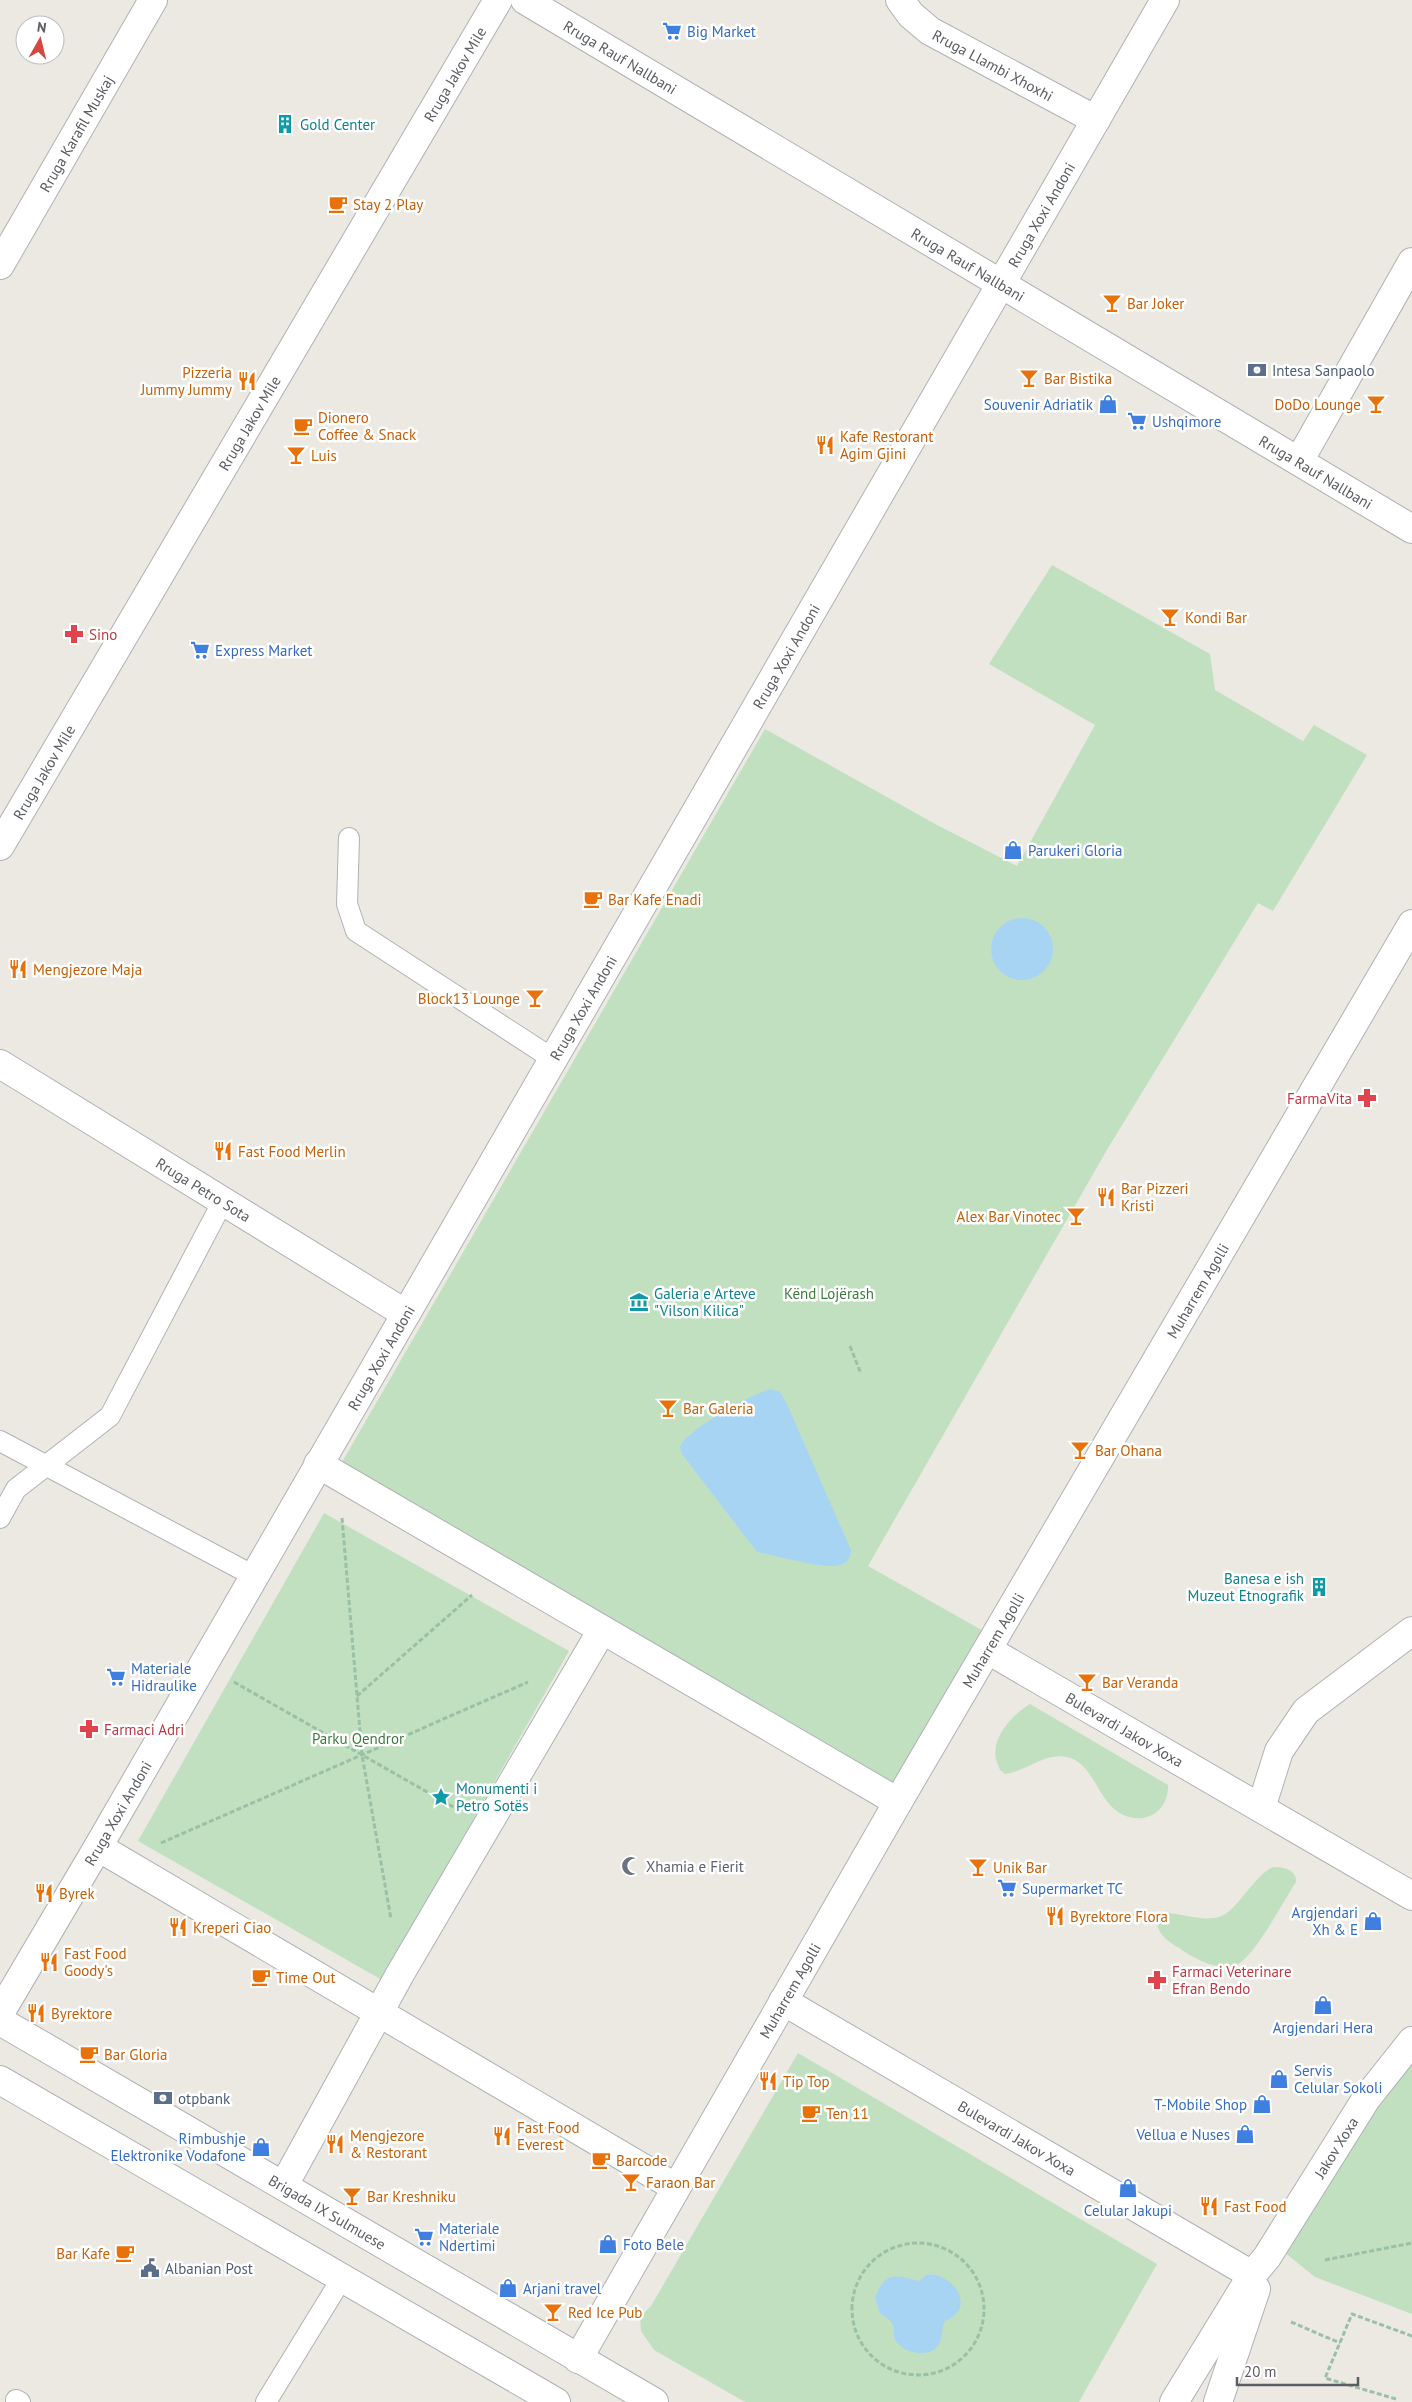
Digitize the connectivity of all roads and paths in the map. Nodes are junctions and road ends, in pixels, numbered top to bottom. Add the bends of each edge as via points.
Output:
1 (153, 0) edge
2 (498, 0) edge
3 (525, 0) edge
4 (900, 0) edge
5 (1165, 0) edge
6 (1096, 120) junction
7 (1412, 262) edge
8 (0, 265) edge
9 (1000, 283) junction
10 (1299, 461) junction
11 (1412, 529) edge
12 (349, 838) dead end
13 (0, 846) edge
14 (1412, 924) edge
15 (553, 1059) junction
16 (0, 1064) edge
17 (223, 1200) junction
18 (406, 1314) junction
19 (850, 1346) dead end
20 (861, 1374) dead end
21 (0, 1441) edge
22 (46, 1466) junction
23 (328, 1470) junction
24 (0, 1518) edge
25 (500, 1570) junction
26 (254, 1576) junction
27 (602, 1630) junction
28 (1412, 1631) edge
29 (988, 1650) junction
30 (204, 1665) junction
31 (531, 1682) dead end
32 (356, 1697) junction
33 (362, 1755) junction
34 (898, 1802) junction
35 (1261, 1808) junction
36 (488, 1827) junction
37 (110, 1854) junction
38 (1412, 1896) edge
39 (400, 1974) junction
40 (783, 2001) junction
41 (0, 2013) edge
42 (379, 2013) junction
43 (0, 2021) edge
44 (1412, 2041) edge
45 (0, 2080) edge
46 (284, 2185) junction
47 (675, 2187) junction
48 (1412, 2243) edge
49 (1324, 2260) dead end
50 (1259, 2266) junction
51 (342, 2278) junction
52 (980, 2285) joint
53 (1291, 2322) dead end
54 (1412, 2336) edge
55 (1340, 2343) junction
56 (578, 2359) junction
57 (1396, 2399) dead end
58 (266, 2402) edge
59 (556, 2402) edge
60 (654, 2402) edge
61 (1174, 2402) edge
62 (1218, 2402) edge

1 - 8 street, Rruga Karafil Muskaj
2 - 13 street, Rruga Jakov Mile
3 - 9 street, Rruga Rauf Nallbani
4 - 6 street, Rruga Llambi Xhoxhi via 911,15 930,31
5 - 6 street, Rruga Xoxi Andoni
6 - 9 street, Rruga Xoxi Andoni
7 - 10 street
9 - 10 street, Rruga Rauf Nallbani
9 - 15 street, Rruga Xoxi Andoni
10 - 11 street, Rruga Rauf Nallbani
12 - 15 lane via 346,904 356,931
14 - 29 street, Muharrem Agolli
15 - 18 street, Rruga Xoxi Andoni
16 - 17 street, Rruga Petro Sota
17 - 18 street, Rruga Petro Sota
17 - 22 lane via 110,1416
18 - 23 street, Rruga Xoxi Andoni
19 - 20 path
21 - 22 lane
22 - 24 lane via 16,1490
22 - 26 lane
23 - 25 street
23 - 26 street, Rruga Xoxi Andoni
23 - 32 path
25 - 27 street
25 - 32 path
26 - 30 street, Rruga Xoxi Andoni
27 - 34 street
27 - 36 street
28 - 35 street via 1306,1711 1279,1751
29 - 34 street, Muharrem Agolli
29 - 35 street, Bulevardi Jakov Xoxa
30 - 33 path
30 - 37 street, Rruga Xoxi Andoni
31 - 33 path
32 - 33 path
33 - 36 path
33 - 37 path
33 - 39 path
34 - 40 street, Muharrem Agolli
35 - 38 street, Bulevardi Jakov Xoxa
36 - 39 street
37 - 41 street, Rruga Xoxi Andoni
37 - 42 street
39 - 42 street
40 - 47 street, Muharrem Agolli
40 - 50 street, Bulevardi Jakov Xoxa
42 - 46 street
42 - 47 street
43 - 46 street, Brigada IX Sulmuese
44 - 50 street, Jakov Xoxa via 1366,2099
45 - 51 street
46 - 56 street, Brigada IX Sulmuese
47 - 56 street, Muharrem Agolli
48 - 49 path
50 - 61 street, Jakov Xoxa
50 - 62 street, Jakov Xoxa
51 - 58 lane
51 - 59 street
52 - 52 path via 984,2304 983,2322 977,2339 966,2355 952,2366 934,2373 898,2372 881,2363 867,2350 852,2317 853,2298 868,2265 882,2253 900,2246 918,2243 946,2249 959,2256
53 - 55 path
54 - 55 path via 1352,2314
55 - 57 path via 1325,2378
56 - 60 street, Brigada IX Sulmuese

